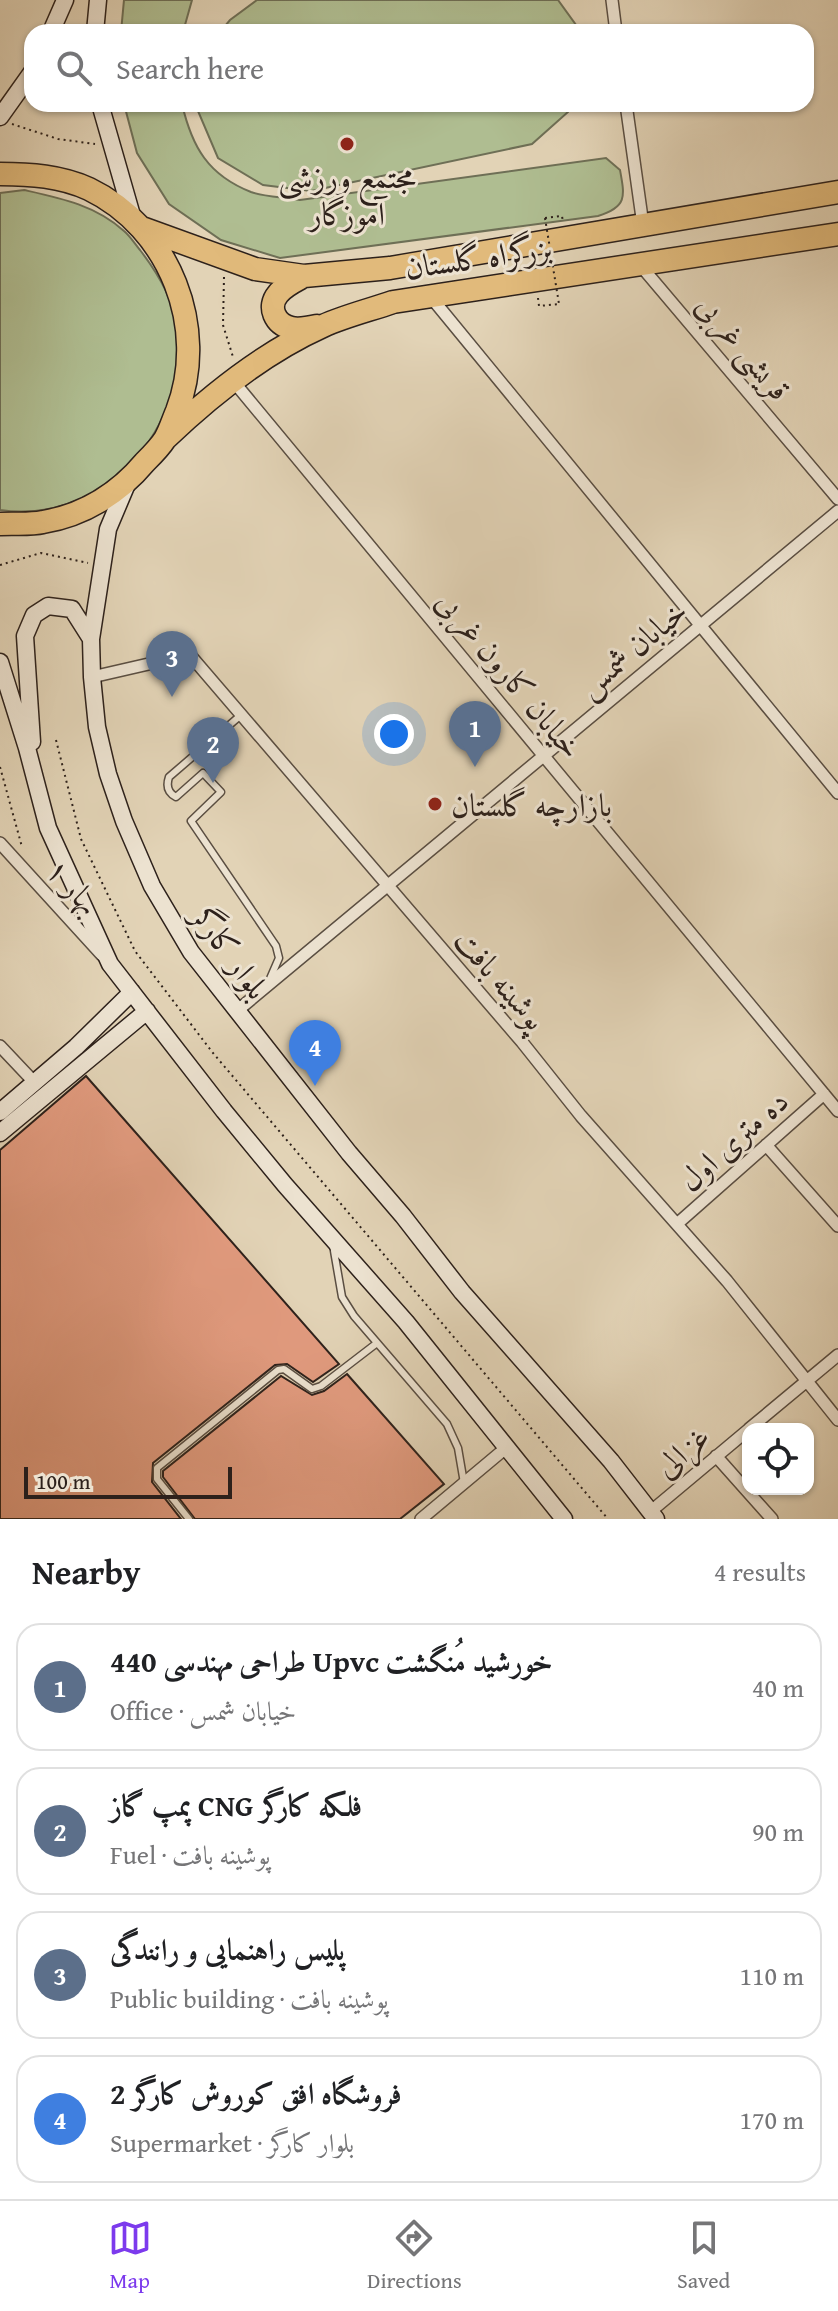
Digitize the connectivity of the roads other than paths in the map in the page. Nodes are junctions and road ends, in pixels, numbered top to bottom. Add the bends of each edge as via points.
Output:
1 (65, 0) edge
2 (98, 0) edge
3 (612, 0) edge
4 (54, 24) edge
5 (96, 24) edge
6 (615, 24) edge
7 (24, 84) edge
8 (102, 112) edge
9 (627, 112) edge
10 (0, 118) edge
11 (0, 174) edge
12 (838, 192) edge
13 (138, 224) junction
14 (643, 225) junction
15 (838, 234) edge
16 (641, 266) junction
17 (304, 276) junction
18 (430, 296) junction
19 (324, 325) junction
20 (236, 380) junction
21 (166, 438) junction
22 (127, 484) junction
23 (838, 499) edge
24 (838, 511) edge
25 (0, 524) edge
26 (700, 625) junction
27 (91, 639) junction
28 (0, 662) edge
29 (92, 677) junction
30 (241, 715) junction
31 (543, 756) junction
32 (35, 778) junction
33 (838, 793) edge
34 (0, 843) edge
35 (386, 887) junction
36 (110, 964) junction
37 (266, 986) junction
38 (132, 992) junction
39 (238, 1010) junction
40 (147, 1011) junction
41 (0, 1046) edge
42 (34, 1082) junction
43 (824, 1094) junction
44 (838, 1111) edge
45 (0, 1112) edge
46 (0, 1133) edge
47 (766, 1145) junction
48 (677, 1224) junction
49 (838, 1226) edge
50 (331, 1238) junction
51 (377, 1343) junction
52 (838, 1355) edge
53 (806, 1382) junction
54 (838, 1420) edge
55 (757, 1423) edge
56 (742, 1436) edge
57 (507, 1447) junction
58 (716, 1456) junction
59 (464, 1483) junction
60 (653, 1515) edge
61 (189, 1519) edge
62 (421, 1519) edge
63 (564, 1519) edge
64 (772, 1519) edge

1 - 4 main road
2 - 5 main road
3 - 6 street
7 - 10 main road
8 - 13 main road
9 - 14 street
11 - 13 highway via 38,174 89,189
12 - 14 highway, بزرگراه گلستان
13 - 17 highway, بزرگراه گلستان via 255,269
13 - 21 highway via 174,275 189,330 186,386
14 - 17 highway, بزرگراه گلستان via 390,268
15 - 16 highway, بزرگراه گلستان
16 - 18 highway, بزرگراه گلستان
16 - 23 street, قریشی غربی
17 - 19 highway via 278,293 274,315 290,328
18 - 19 highway, بزرگراه گلستان
18 - 26 street
19 - 20 highway, بزرگراه گلستان
20 - 21 highway, بزرگراه گلستان
20 - 31 street, خیابان کارون غربی
21 - 22 highway
22 - 25 highway via 87,509 42,522
22 - 27 main road, بلوار کارگر via 108,529
24 - 26 street, خیابان شمس
26 - 31 street, خیابان شمس
26 - 33 street
27 - 29 main road, بلوار کارگر
27 - 32 main road via 72,609 48,606 34,615 25,636
28 - 32 main road
29 - 30 street, پوشینه بافت via 153,663 184,648
29 - 39 main road, بلوار کارگر via 108,774 152,886 191,952
30 - 35 street, پوشینه بافت
30 - 37 lane via 167,783 176,797 203,773 221,792 191,821 276,946 279,958
31 - 35 street, خیابان شمس
31 - 43 street, خیابان کارون غربی
32 - 36 main road via 48,828
34 - 36 street, بهار ۱
35 - 37 street, خیابان شمس
35 - 48 street, پوشینه بافت
36 - 38 main road
37 - 39 street, خیابان شمس
38 - 40 main road
38 - 42 main road
39 - 60 main road, بلوار کارگر via 462,1292
40 - 46 main road
40 - 50 main road
41 - 42 street
42 - 45 main road
43 - 44 street, خیابان کارون غربی
43 - 47 street, ده متری اول
47 - 48 street, ده متری اول
47 - 49 street
48 - 53 street, پوشینه بافت
50 - 51 lane via 342,1297
50 - 57 main road
51 - 59 lane via 447,1424
51 - 61 lane via 312,1389 278,1370 157,1468 157,1479
52 - 53 street, غزالی
53 - 54 street, پوشینه بافت
53 - 55 street, غزالی
56 - 58 street, غزالی
57 - 59 street
57 - 63 main road
58 - 60 street, غزالی
58 - 64 street
59 - 62 street

